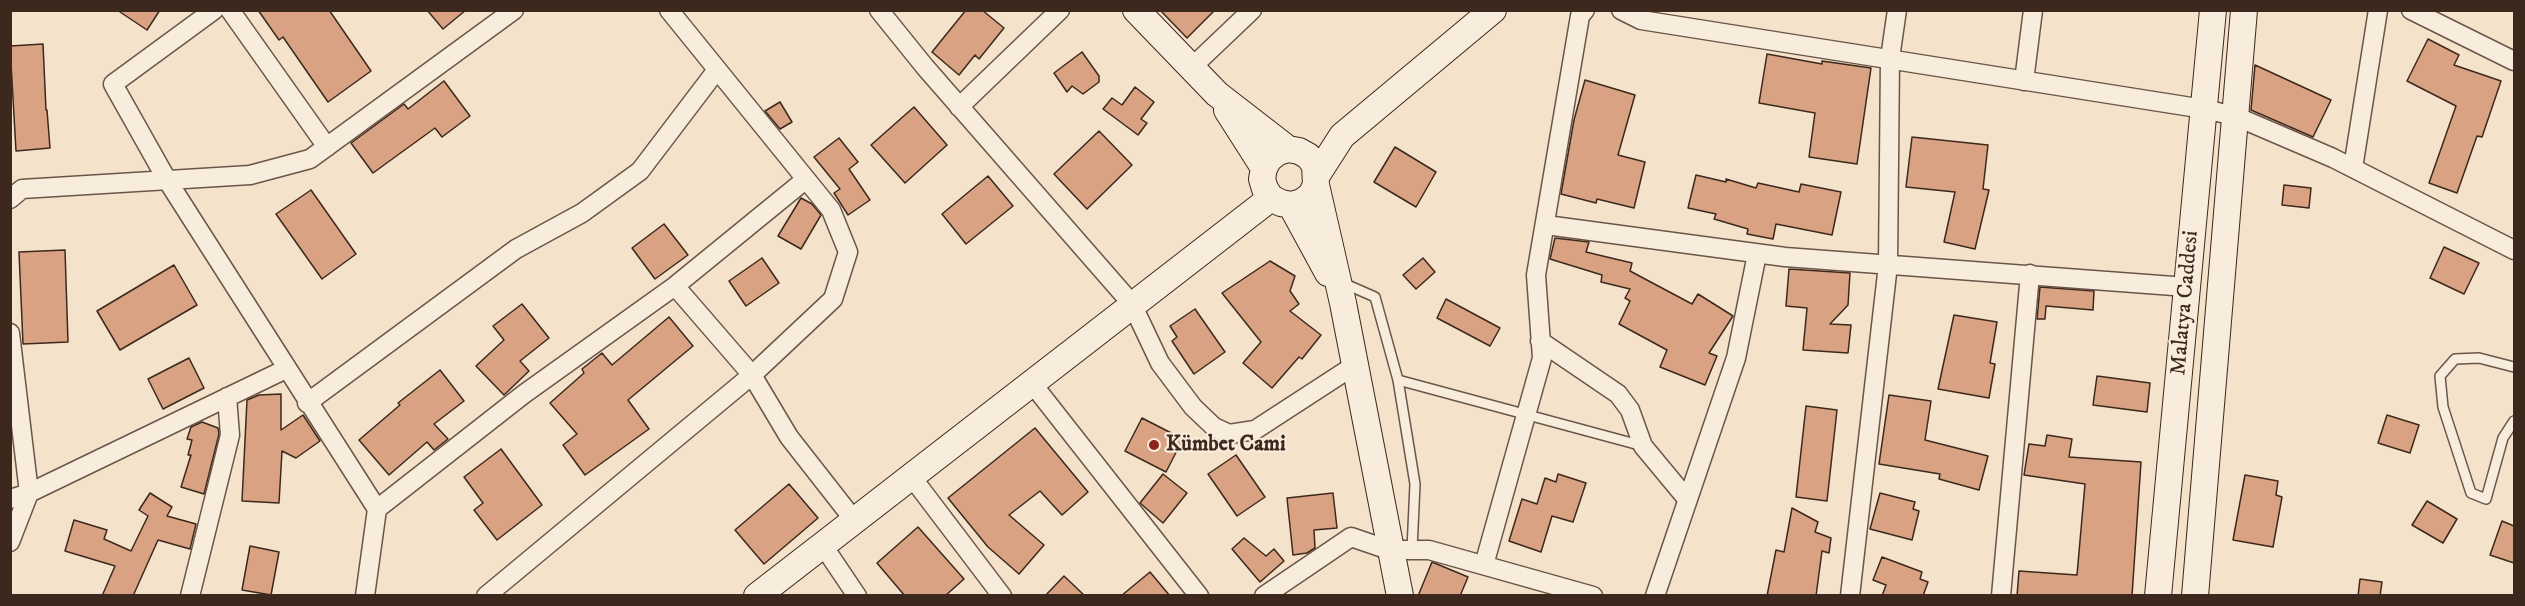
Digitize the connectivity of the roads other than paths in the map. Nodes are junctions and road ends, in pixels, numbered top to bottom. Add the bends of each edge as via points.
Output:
1 (213, 10) edge
2 (230, 10) edge
3 (514, 10) edge
4 (669, 10) edge
5 (879, 10) edge
6 (1060, 10) edge
7 (1136, 10) edge
8 (1252, 10) edge
9 (1494, 10) edge
10 (1585, 10) edge
11 (1621, 10) edge
12 (1897, 10) edge
13 (2033, 10) edge
14 (2213, 10) edge
15 (2244, 10) edge
16 (2378, 10) edge
17 (2411, 10) edge
18 (1638, 15) edge
19 (1890, 58) junction
20 (2514, 61) edge
21 (1191, 68) junction
22 (716, 71) junction
23 (2025, 81) junction
24 (1217, 94) junction
25 (959, 107) junction
26 (2204, 109) junction
27 (2235, 116) junction
28 (1342, 136) junction
29 (327, 147) junction
30 (1294, 150) junction
31 (2353, 168) junction
32 (167, 180) junction
33 (805, 180) junction
34 (1317, 180) junction
35 (1272, 187) junction
36 (10, 199) edge
37 (1546, 225) junction
38 (2514, 250) edge
39 (1757, 254) junction
40 (1888, 265) junction
41 (2031, 274) junction
42 (675, 286) junction
43 (2187, 287) junction
44 (1341, 292) junction
45 (1132, 304) junction
46 (10, 333) edge
47 (1540, 341) junction
48 (1355, 365) junction
49 (2514, 367) edge
50 (286, 369) junction
51 (752, 375) junction
52 (1398, 380) junction
53 (1031, 382) junction
54 (227, 397) junction
55 (308, 403) junction
56 (1526, 414) junction
57 (2514, 421) edge
58 (1642, 447) junction
59 (911, 476) junction
60 (29, 493) junction
61 (10, 499) edge
62 (1688, 499) junction
63 (377, 509) junction
64 (854, 520) junction
65 (10, 542) edge
66 (822, 544) junction
67 (1401, 550) junction
68 (1484, 565) junction
69 (190, 596) edge
70 (365, 596) edge
71 (486, 596) edge
72 (757, 596) edge
73 (857, 596) edge
74 (1002, 596) edge
75 (1199, 596) edge
76 (1264, 596) edge
77 (1400, 596) edge
78 (1593, 596) edge
79 (1655, 596) edge
80 (1850, 596) edge
81 (2001, 596) edge
82 (2158, 596) edge
83 (2195, 596) edge

1 - 32 street via 113,84
2 - 29 street
3 - 29 street
4 - 22 street
5 - 25 street
6 - 25 street
7 - 21 street
8 - 21 street
9 - 28 street
10 - 37 street via 1580,16
11 - 18 street
12 - 19 street
13 - 23 street
14 - 26 street, Malatya Caddesi
15 - 27 street
16 - 31 street
17 - 20 street
18 - 19 street
19 - 23 street
19 - 40 street
21 - 24 street
22 - 33 street
22 - 55 street via 640,171 582,213 516,249
23 - 26 street
24 - 30 street
24 - 35 street
25 - 45 street
26 - 27 street
26 - 43 street, Malatya Caddesi
27 - 31 street
27 - 83 street
28 - 30 street
28 - 34 street
29 - 32 street via 310,159 250,175
30 - 34 street via 1308,156 1315,165
30 - 35 street via 1278,152 1269,159
31 - 38 street
32 - 36 street via 22,189
32 - 50 street
33 - 42 street
33 - 51 street via 831,210 848,252 833,299
34 - 35 street via 1311,195 1302,202
34 - 44 street
35 - 44 street
35 - 45 street via 1231,226
37 - 39 street
37 - 47 street via 1536,275
39 - 40 street
39 - 62 street via 1736,358
40 - 41 street
40 - 80 street
41 - 43 street
41 - 81 street
42 - 51 street
42 - 63 street via 524,394
43 - 82 street, Malatya Caddesi
44 - 48 street
44 - 52 lane via 1375,297
45 - 48 street via 1167,372 1193,407 1214,427 1229,434 1255,430
45 - 53 street
46 - 60 street
47 - 56 street via 1542,358
47 - 58 street via 1618,394 1630,411
48 - 67 street
49 - 57 lane via 2479,358 2455,359 2440,376 2443,407 2471,493 2486,499 2503,438
50 - 54 street
50 - 55 street
51 - 64 street via 789,436
51 - 71 street
52 - 56 lane
52 - 67 lane via 1415,483
53 - 59 street
53 - 75 street
54 - 60 street
54 - 69 street via 230,435
55 - 63 street
56 - 58 lane
56 - 68 street
58 - 62 street
59 - 64 street
59 - 74 street
60 - 61 street
60 - 65 street
62 - 79 street
63 - 70 street
64 - 66 street
66 - 72 street
66 - 73 street
67 - 68 street via 1429,550
67 - 76 street via 1351,537
67 - 77 street
68 - 78 street

